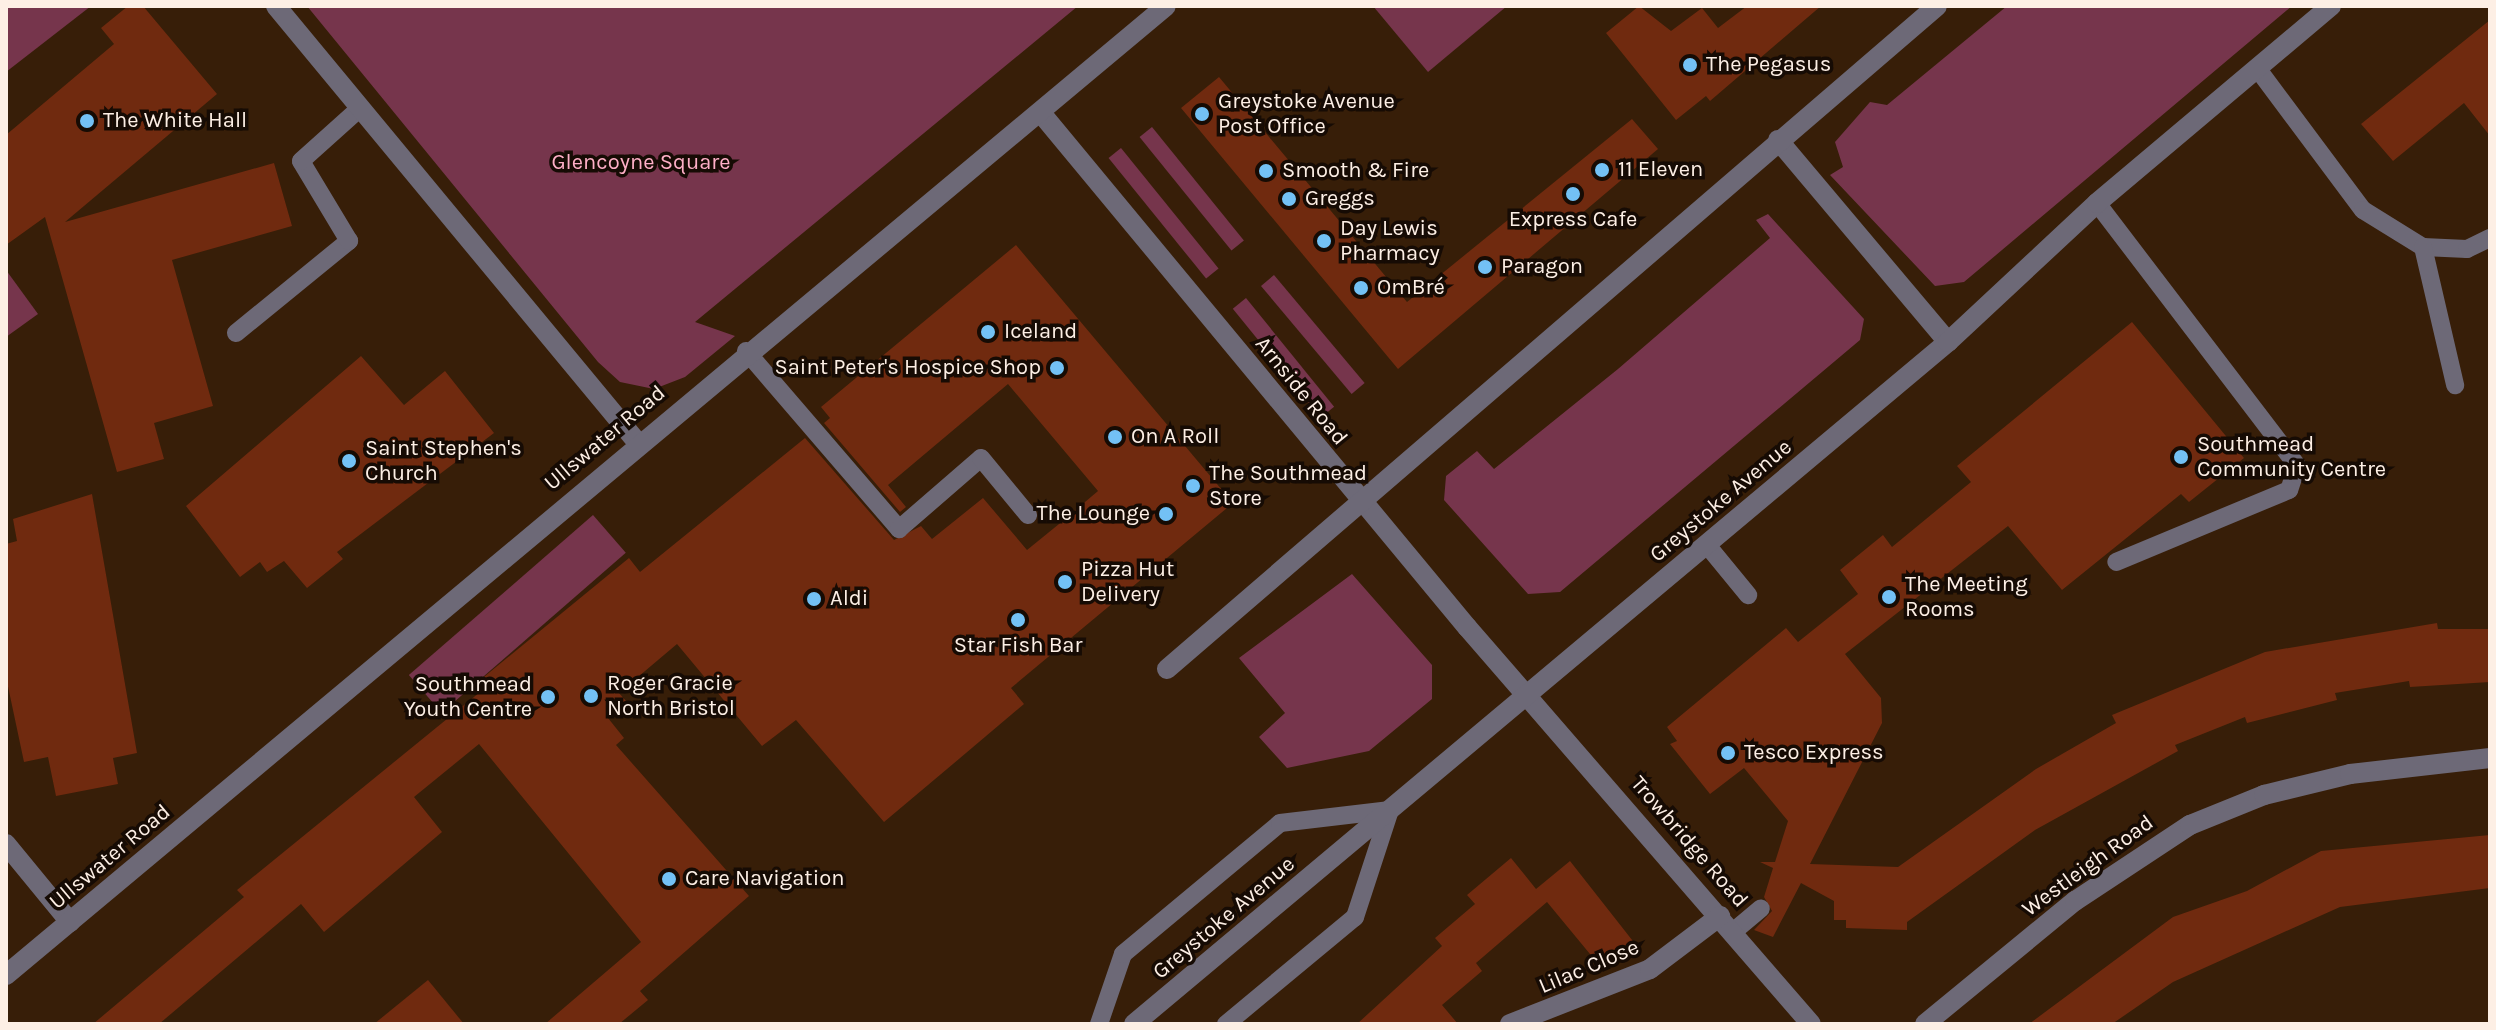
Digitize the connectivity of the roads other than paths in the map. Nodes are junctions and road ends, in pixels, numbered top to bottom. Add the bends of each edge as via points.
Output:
1 (276, 6) edge
2 (1166, 6) edge
3 (1937, 6) edge
4 (2331, 6) edge
5 (2257, 68) junction
6 (360, 108) junction
7 (1041, 113) junction
8 (1778, 140) junction
9 (2097, 203) junction
10 (2490, 238) edge
11 (2423, 247) junction
12 (236, 333) dead end
13 (1948, 342) junction
14 (746, 351) junction
15 (2455, 385) dead end
16 (637, 442) junction
17 (1364, 502) junction
18 (1028, 515) dead end
19 (1707, 545) junction
20 (2116, 562) dead end
21 (1748, 595) dead end
22 (1167, 669) dead end
23 (1528, 694) junction
24 (2490, 758) edge
25 (1390, 810) junction
26 (6, 844) edge
27 (1761, 908) dead end
28 (70, 922) junction
29 (1727, 923) junction
30 (6, 975) edge
31 (1099, 1024) edge
32 (1134, 1024) edge
33 (1226, 1024) edge
34 (1510, 1024) edge
35 (1811, 1024) edge
36 (1925, 1024) edge

1 - 6 street
2 - 7 street, Ullswater Road
3 - 8 street
4 - 5 street, Greystoke Avenue
5 - 9 street, Greystoke Avenue
5 - 11 lane via 2363,210
6 - 12 lane via 301,161 349,241
6 - 16 street
7 - 14 street, Ullswater Road
7 - 17 street, Arnside Road
8 - 13 street
8 - 17 street
9 - 13 street, Greystoke Avenue
9 - 20 lane via 2297,466 2289,490
10 - 11 lane via 2467,249
11 - 15 lane
13 - 19 street, Greystoke Avenue
14 - 16 street, Ullswater Road
14 - 18 lane via 899,529 981,458
16 - 28 street, Ullswater Road
17 - 22 street
17 - 23 street, Arnside Road
19 - 21 lane
19 - 23 street, Greystoke Avenue
23 - 25 street, Greystoke Avenue
23 - 29 street, Trowbridge Road
24 - 36 street, Westleigh Road via 2350,774 2190,825 2075,901
25 - 31 lane via 1280,823 1123,954
25 - 32 street, Greystoke Avenue
25 - 33 lane via 1355,917
26 - 28 street
27 - 29 lane
28 - 30 street, Ullswater Road
29 - 34 street, Lilac Close via 1650,969
29 - 35 street, Trowbridge Road

